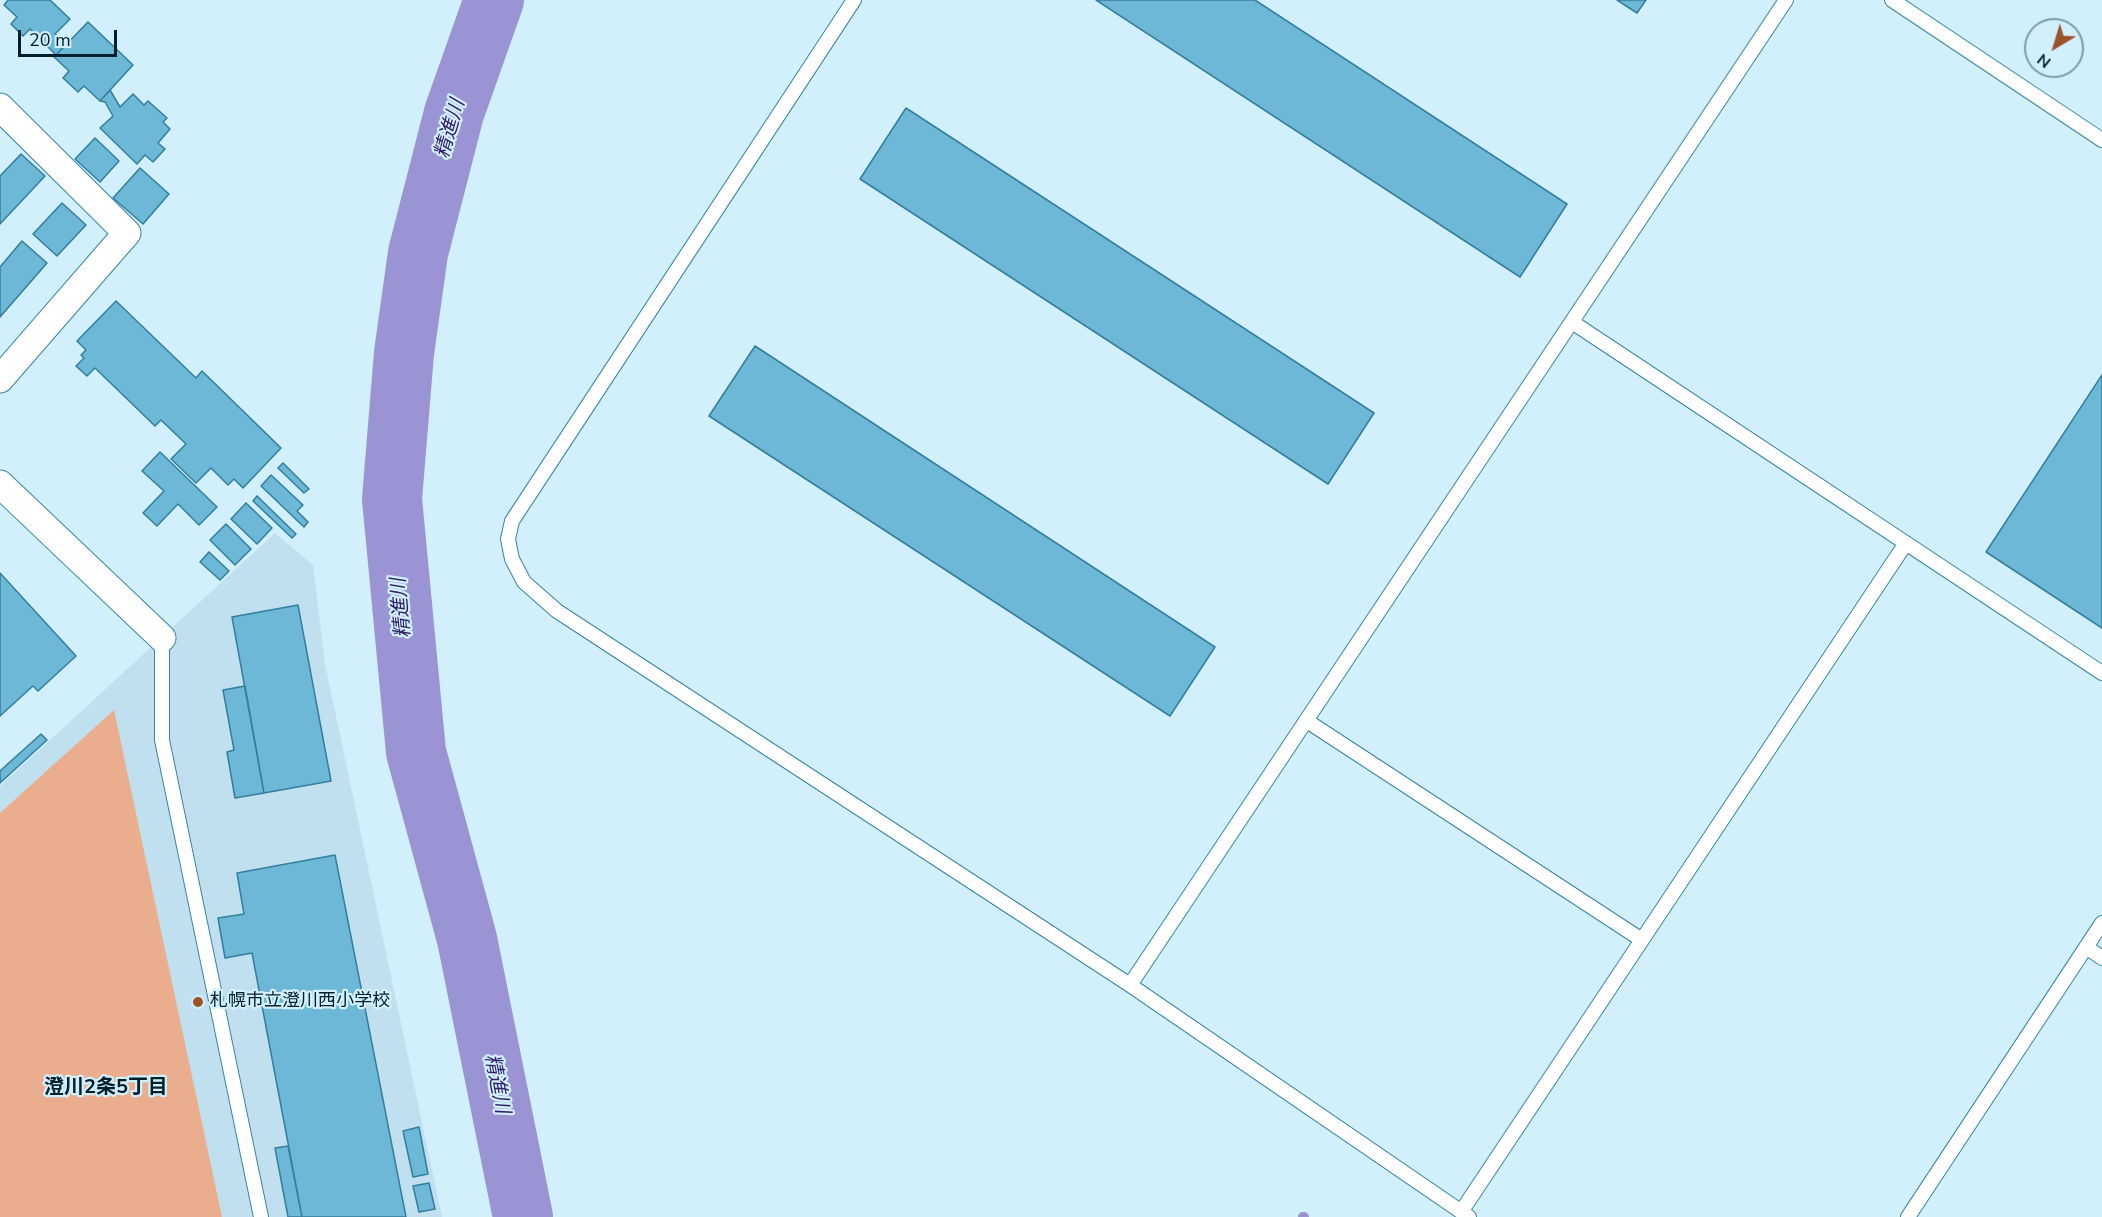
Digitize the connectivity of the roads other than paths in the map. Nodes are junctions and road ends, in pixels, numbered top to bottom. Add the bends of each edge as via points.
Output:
1 (854, 0) edge
2 (1786, 0) edge
3 (1892, 0) edge
4 (0, 107) edge
5 (2102, 140) edge
6 (1572, 322) junction
7 (0, 379) edge
8 (0, 484) edge
9 (1906, 543) junction
10 (162, 638) joint
11 (2102, 673) edge
12 (1307, 721) junction
13 (2102, 923) edge
14 (1642, 940) junction
15 (2086, 947) junction
16 (2102, 958) edge
17 (1130, 985) junction
18 (1465, 1214) edge
19 (261, 1217) edge
20 (1908, 1217) edge

1 - 17 lane via 512,521 508,539 512,559 524,582 557,611
2 - 6 lane
3 - 5 lane
4 - 7 street via 127,233
6 - 9 lane
6 - 12 lane
8 - 10 street
9 - 11 lane
9 - 14 lane
10 - 19 lane via 162,740
12 - 14 lane
12 - 17 lane
13 - 15 lane
14 - 18 lane
15 - 16 lane
15 - 20 lane
17 - 18 lane

